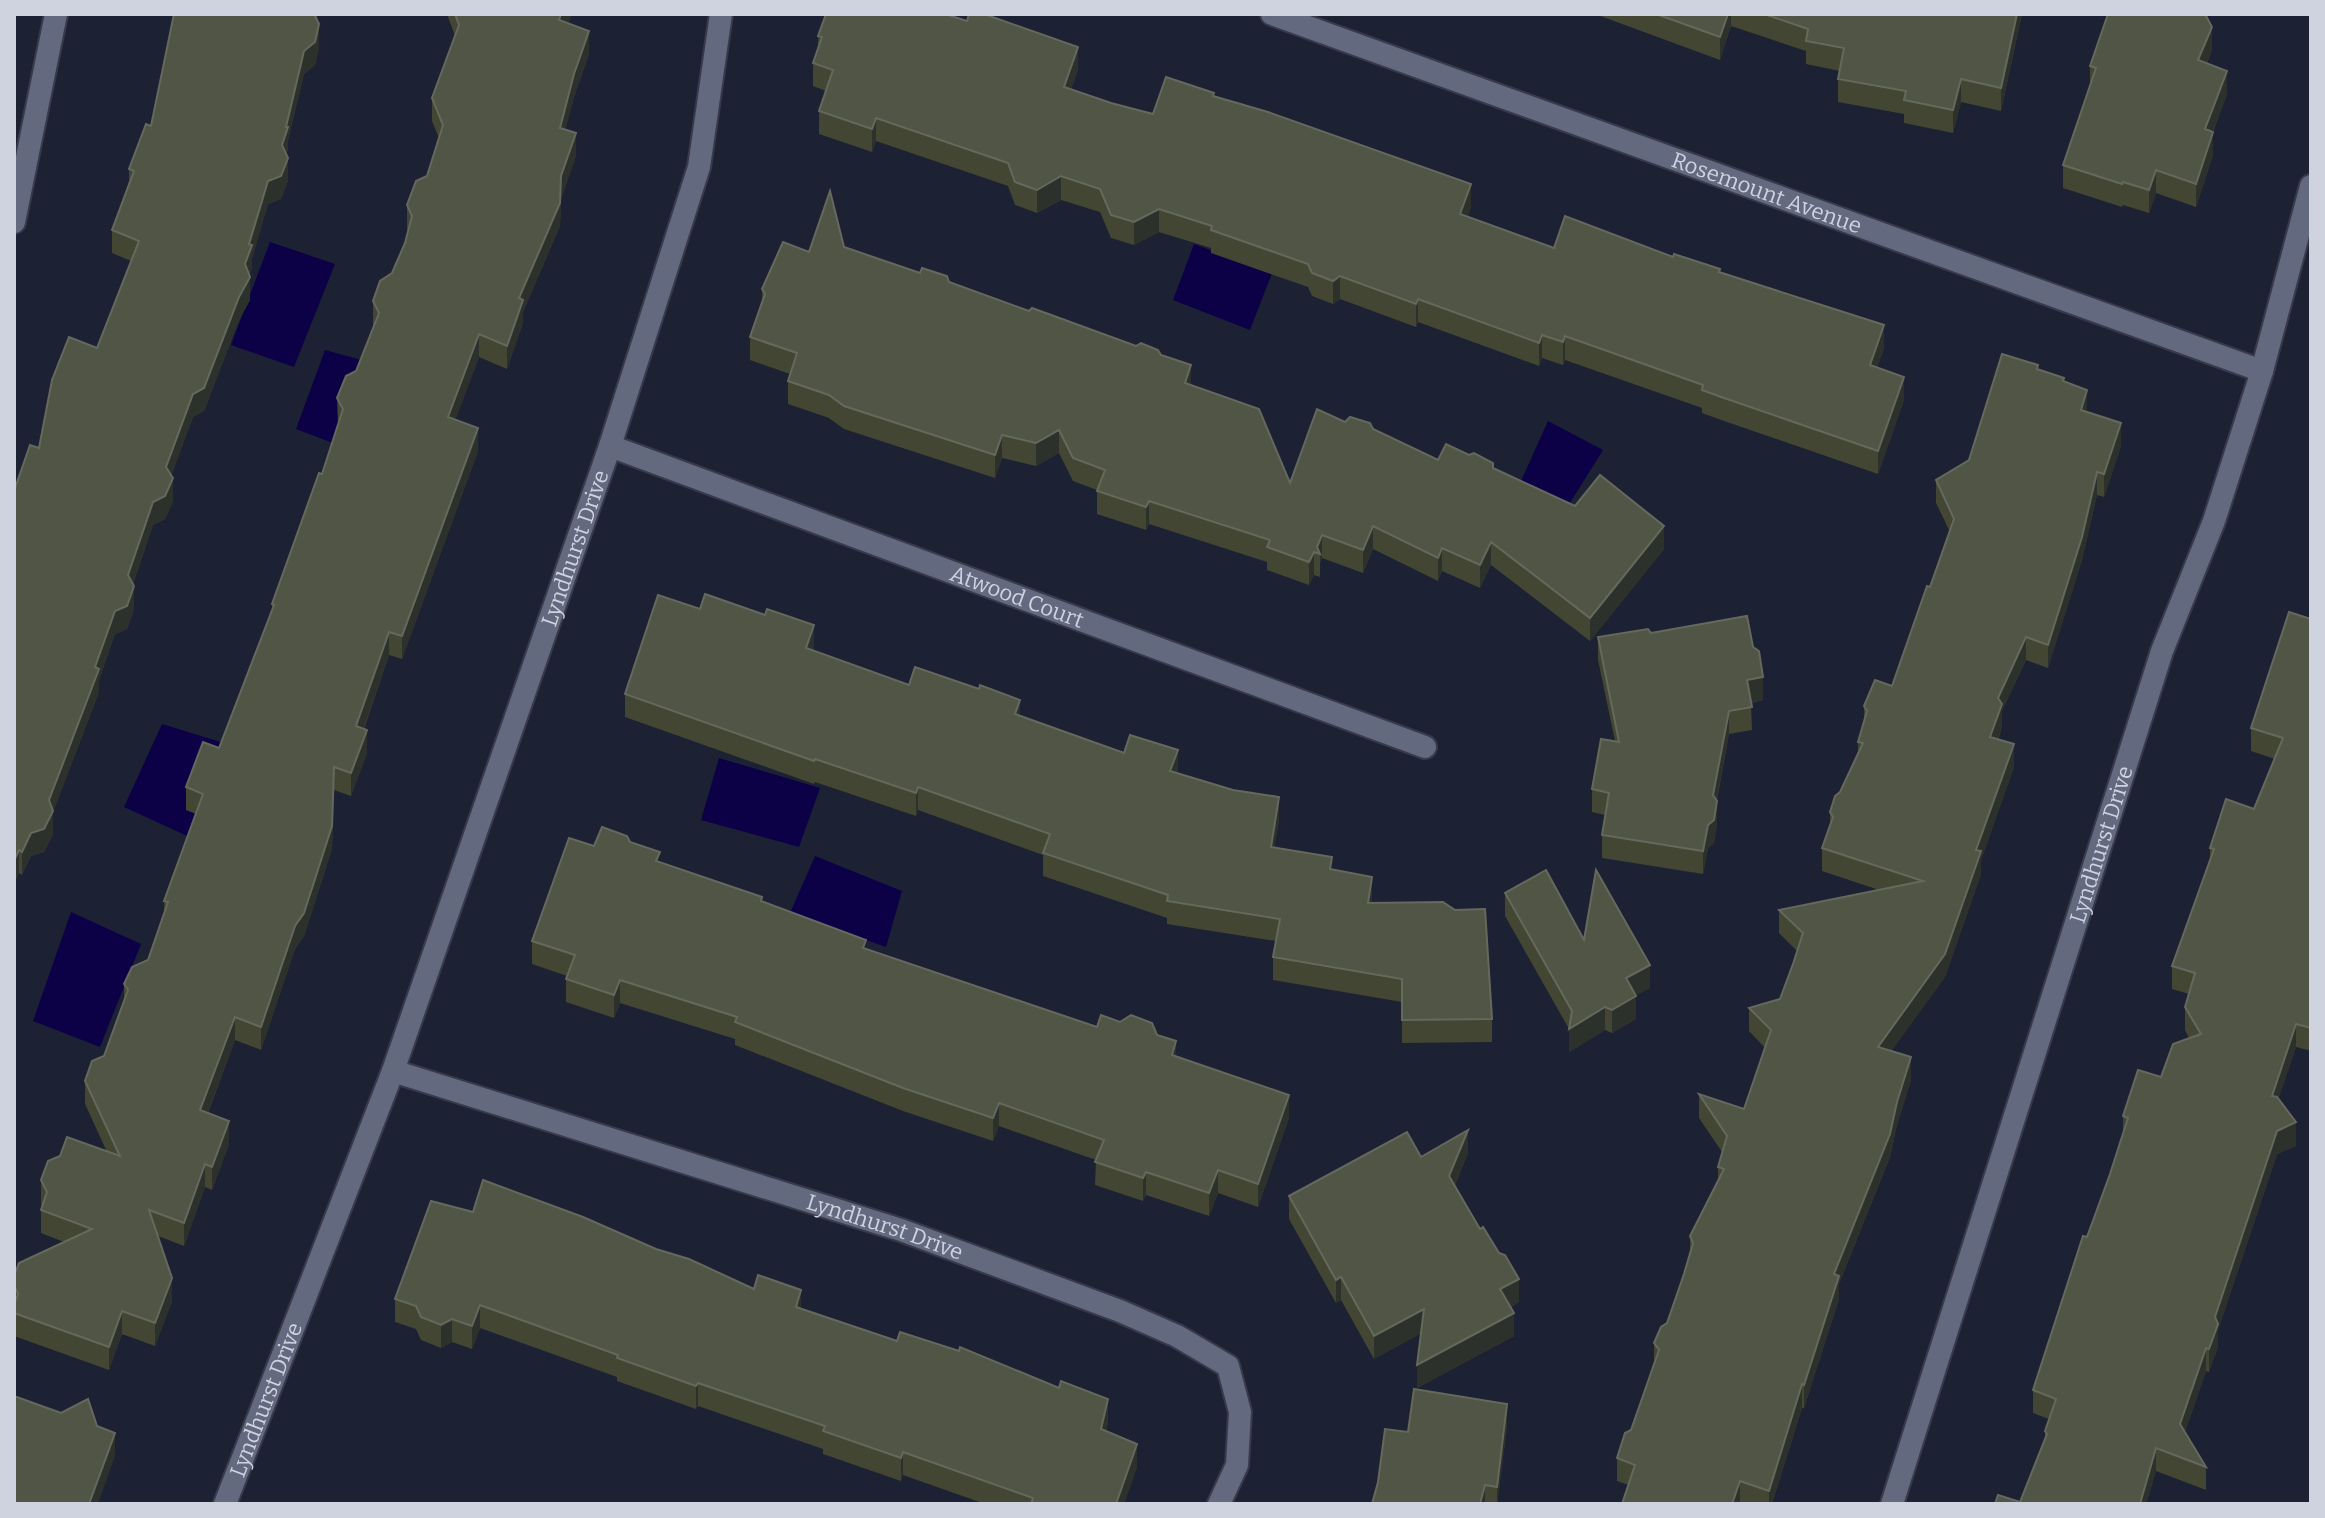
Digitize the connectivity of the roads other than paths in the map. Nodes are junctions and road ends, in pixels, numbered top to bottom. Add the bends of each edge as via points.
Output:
1 (56, 14) edge
2 (721, 14) edge
3 (1272, 14) edge
4 (2311, 186) edge
5 (14, 222) edge
6 (2262, 371) junction
7 (610, 446) junction
8 (1425, 747) dead end
9 (393, 1071) junction
10 (225, 1504) edge
11 (1219, 1504) edge
12 (1892, 1504) edge

1 - 5 street
2 - 7 street, Lyndhurst Drive via 699,167
3 - 6 street, Rosemount Avenue
4 - 6 street, Lyndhurst Drive
6 - 12 street, Lyndhurst Drive via 2214,521 2162,651
7 - 8 street, Atwood Court
7 - 9 street, Lyndhurst Drive
9 - 10 street, Lyndhurst Drive
9 - 11 street, Lyndhurst Drive via 901,1230 1177,1336 1228,1366 1240,1412 1237,1465

